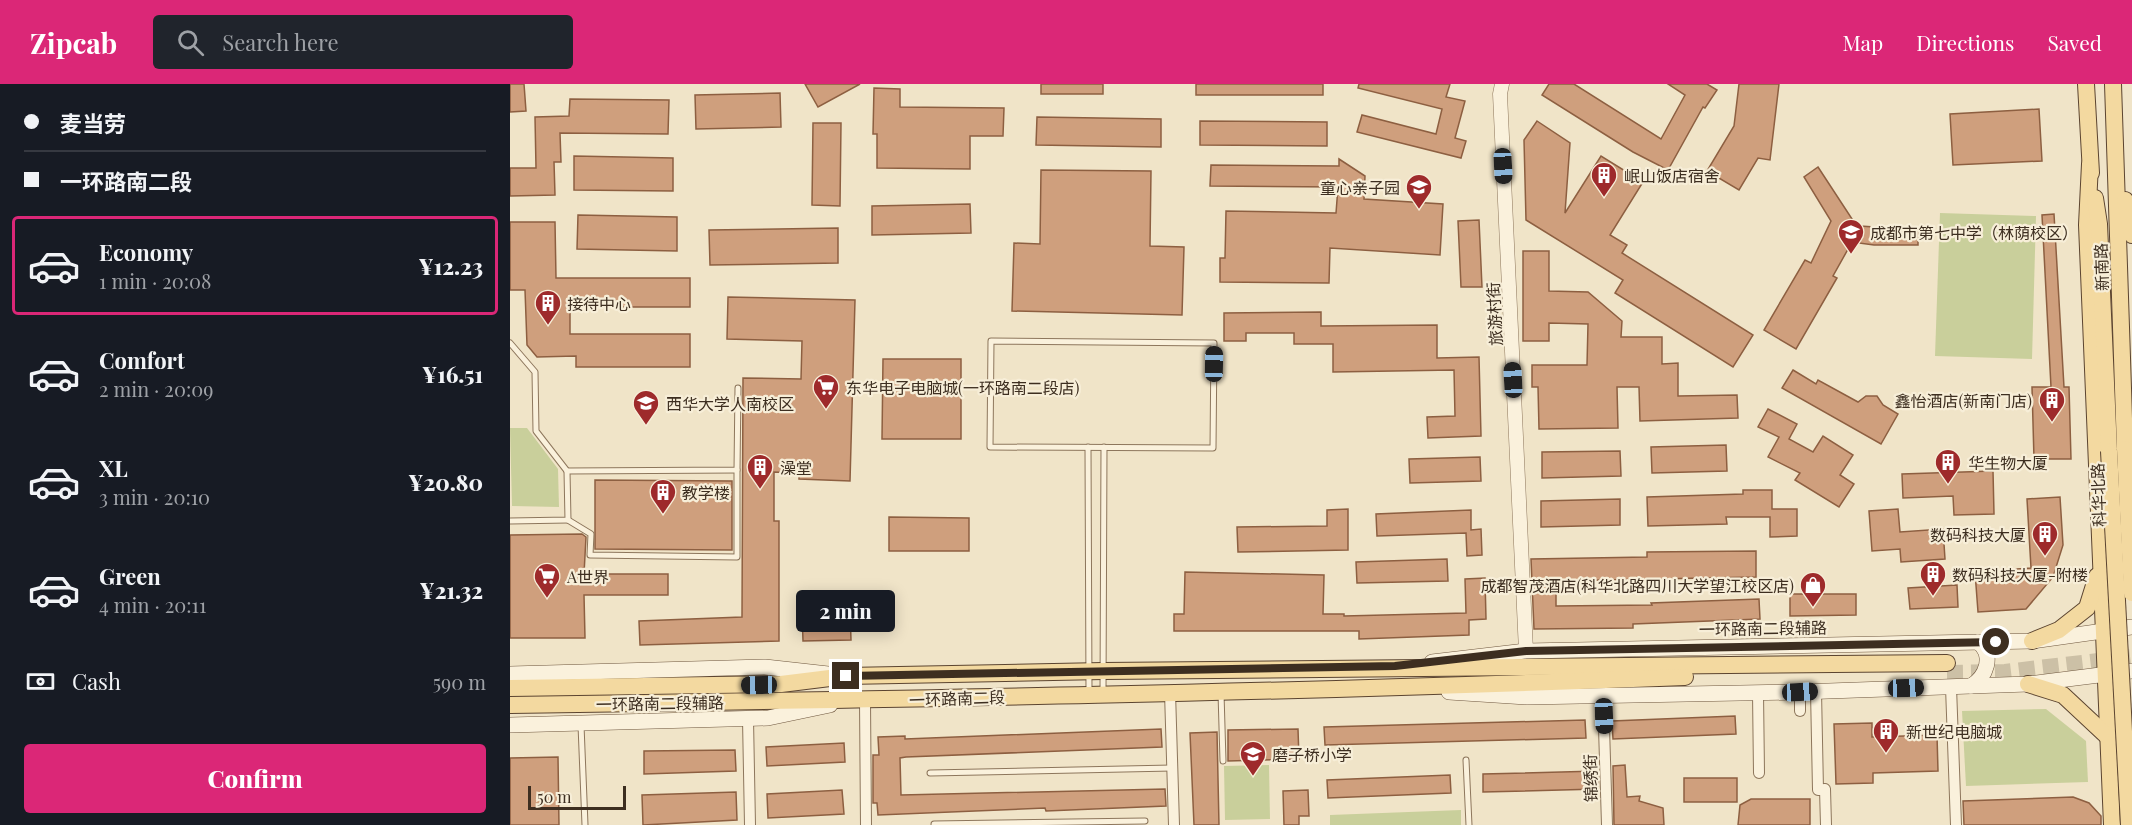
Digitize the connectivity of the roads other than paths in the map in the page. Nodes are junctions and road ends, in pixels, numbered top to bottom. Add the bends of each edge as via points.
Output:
1 (1502, 84) edge
2 (2086, 84) edge
3 (2113, 84) edge
4 (2116, 163) junction
5 (2090, 164) junction
6 (2132, 235) edge
7 (510, 343) edge
8 (738, 388) dead end
9 (1088, 447) junction
10 (1104, 447) junction
11 (2117, 450) junction
12 (737, 470) junction
13 (567, 471) junction
14 (2098, 489) junction
15 (2132, 516) edge
16 (568, 520) junction
17 (510, 521) edge
18 (2100, 567) junction
19 (2132, 593) edge
20 (2132, 627) edge
21 (2103, 633) junction
22 (2032, 641) junction
23 (1978, 642) junction
24 (1526, 651) junction
25 (1395, 666) junction
26 (1096, 671) junction
27 (2132, 671) edge
28 (2106, 673) junction
29 (510, 674) edge
30 (1948, 674) junction
31 (846, 676) junction
32 (2028, 684) junction
33 (1971, 686) junction
34 (510, 688) edge
35 (1404, 688) junction
36 (1816, 691) junction
37 (1170, 692) junction
38 (1221, 692) junction
39 (1800, 692) junction
40 (1758, 693) junction
41 (1096, 694) junction
42 (1603, 695) junction
43 (2132, 696) edge
44 (865, 700) junction
45 (845, 701) junction
46 (510, 705) edge
47 (1800, 711) dead end
48 (748, 718) junction
49 (581, 723) junction
50 (510, 725) edge
51 (2109, 731) junction
52 (1466, 760) dead end
53 (1223, 761) dead end
54 (1172, 768) junction
55 (930, 773) dead end
56 (1759, 773) dead end
57 (1145, 821) dead end
58 (934, 824) edge
59 (1024, 824) edge
60 (585, 825) edge
61 (750, 825) edge
62 (866, 825) edge
63 (1174, 825) edge
64 (1469, 825) edge
65 (1607, 825) edge
66 (1826, 825) edge
67 (1956, 825) edge
68 (2112, 825) edge
69 (2129, 825) edge

1 - 24 street, 旅游村街
2 - 5 main road, 新南路
3 - 4 main road, 新南路
4 - 6 main road
4 - 11 main road, 新南路
5 - 11 main road, 新南路 via 2099,224
5 - 14 main road, 科华北路 via 2087,225
7 - 13 lane via 535,372 536,431
8 - 12 lane
9 - 10 lane
9 - 10 lane via 990,447 991,341 1214,343 1213,448
9 - 26 lane
10 - 26 lane
11 - 19 main road, 科华北路, bridge
11 - 69 main road, 科华北路, bridge
12 - 13 lane
12 - 16 lane via 737,557 590,555 591,534
13 - 16 lane
14 - 15 main road via 2105,515 2122,520
14 - 18 main road, 科华北路
16 - 17 lane
18 - 21 main road, 科华北路
18 - 22 main road via 2087,608 2059,630
20 - 21 main road, 一环路南二段辅路
21 - 22 main road, 一环路南二段辅路
21 - 28 main road, 科华北路
22 - 23 main road, 一环路南二段辅路
23 - 24 main road, 一环路南二段辅路
23 - 33 main road via 1987,654 1986,668 1982,680
24 - 25 main road, 一环路南二段辅路
25 - 26 main road, 一环路南二段
25 - 30 main road, 一环路南二段
26 - 31 main road, 一环路南二段
26 - 41 lane
26 - 41 lane
27 - 28 main road
28 - 32 main road
28 - 51 main road, 科华北路
29 - 31 main road, 一环路南二段辅路 via 765,667
30 - 33 main road
30 - 35 main road, 一环路南二段 via 1688,676
30 - 36 main road
30 - 67 street
31 - 34 main road, 一环路南二段 via 781,684
32 - 33 main road
32 - 51 main road via 2063,695
35 - 38 main road, 一环路南二段
35 - 42 main road via 1527,697
36 - 39 main road
36 - 66 street via 1818,790 1825,789
37 - 38 main road, 一环路南二段
37 - 41 main road, 一环路南二段
37 - 54 street
38 - 53 lane
39 - 40 main road
39 - 47 street
40 - 42 main road
40 - 56 street
41 - 44 main road, 一环路南二段
42 - 65 street, 锦绣街
43 - 51 main road via 2116,704
44 - 45 main road, 一环路南二段
44 - 62 street
45 - 46 main road, 一环路南二段
45 - 48 main road, 一环路南二段辅路 via 768,718
48 - 49 main road, 一环路南二段辅路
48 - 61 street
49 - 50 main road, 一环路南二段辅路
49 - 60 lane
51 - 68 main road, 科华北路
52 - 64 lane
54 - 55 lane
54 - 63 street
57 - 59 lane
58 - 59 lane

